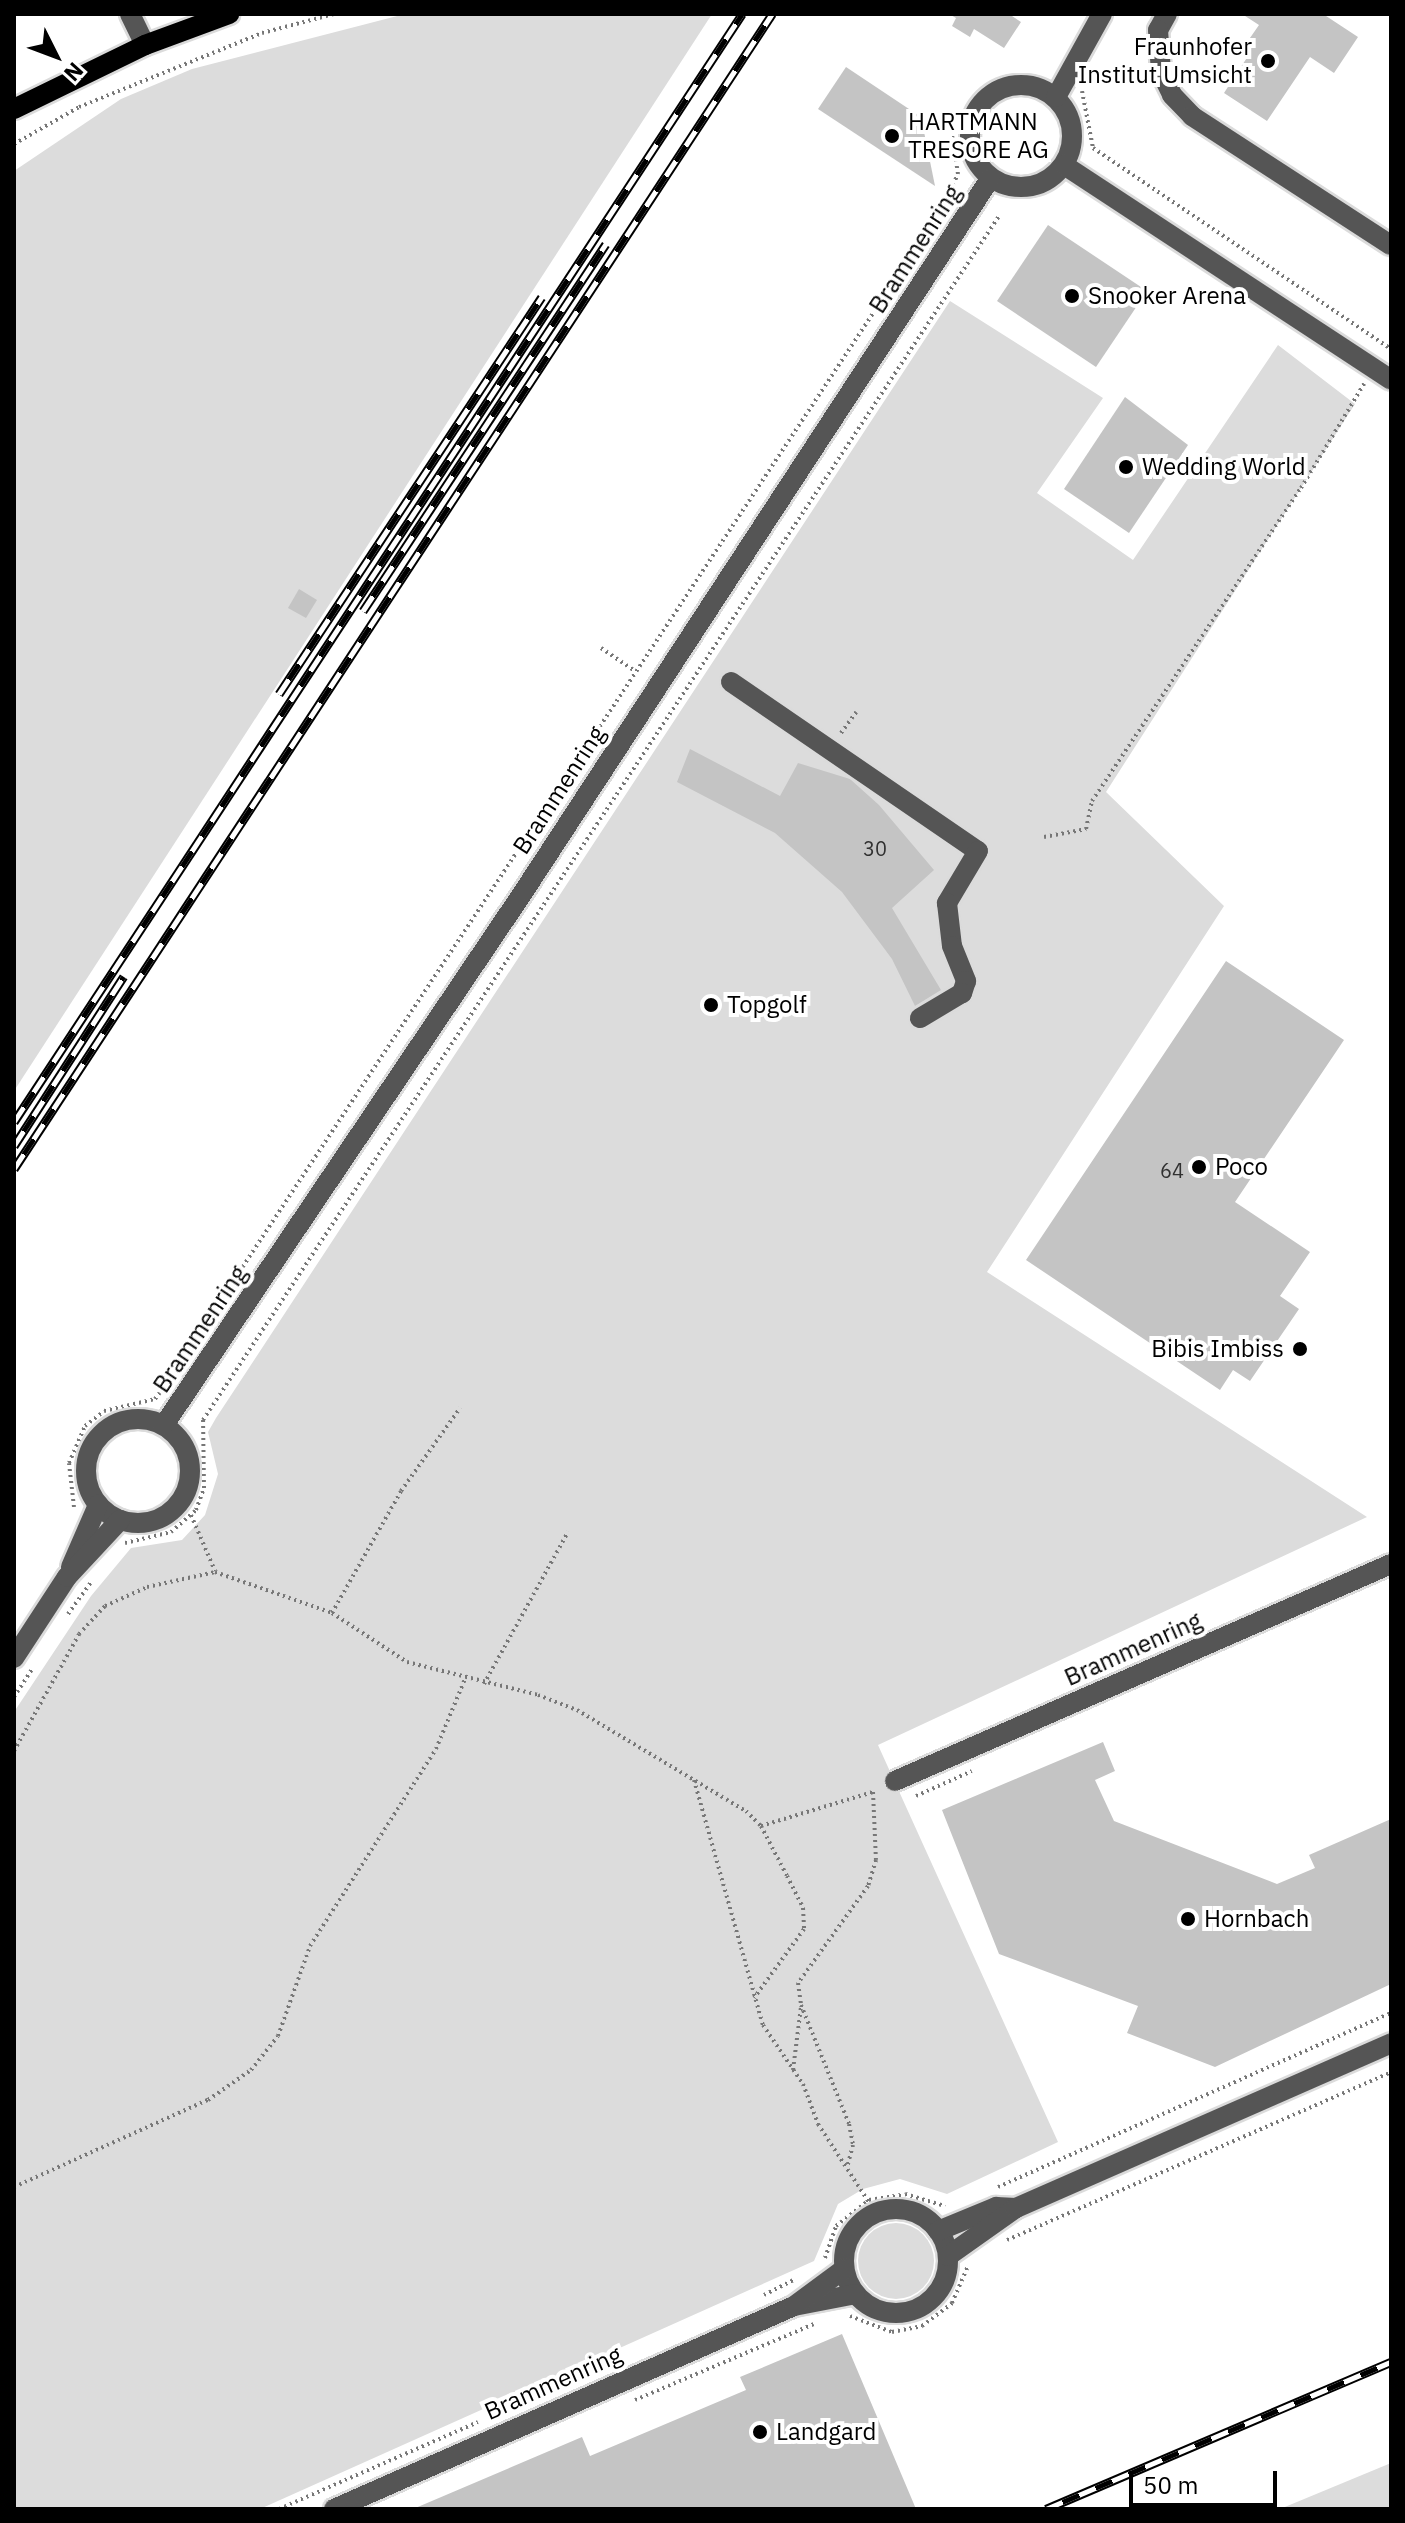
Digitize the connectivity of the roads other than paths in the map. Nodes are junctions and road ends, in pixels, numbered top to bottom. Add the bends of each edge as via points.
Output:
1 (130, 14) edge
2 (229, 14) edge
3 (1102, 14) edge
4 (1167, 14) edge
5 (145, 45) junction
6 (1056, 97) junction
7 (14, 109) edge
8 (1064, 165) junction
9 (990, 179) junction
10 (1391, 245) edge
11 (1382, 374) edge
12 (731, 682) dead end
13 (920, 1018) dead end
14 (164, 1425) junction
15 (98, 1505) junction
16 (120, 1520) junction
17 (1391, 1564) edge
18 (67, 1577) junction
19 (14, 1658) edge
20 (895, 1781) dead end
21 (1391, 2043) edge
22 (1016, 2208) junction
23 (938, 2231) junction
24 (948, 2256) junction
25 (844, 2269) junction
26 (855, 2294) junction
27 (794, 2306) junction
28 (334, 2509) edge

1 - 5 street
2 - 5 main road
3 - 6 street
4 - 10 street via 1158,30 1161,72 1172,95 1192,116
5 - 7 main road
6 - 8 street via 1071,124
6 - 9 street, Brammenring via 1035,86 1015,85 983,102 970,138 980,168
8 - 9 street, Brammenring via 1032,185 1009,187
8 - 11 street
9 - 14 street, Brammenring via 533,877
12 - 13 street via 978,851 947,903 952,946 966,981 962,993
14 - 15 street, Brammenring via 124,1419 101,1434 86,1467 88,1487
14 - 16 street, Brammenring via 188,1454 185,1494 162,1517 145,1523
15 - 16 street
15 - 18 street
16 - 18 street
17 - 20 street, Brammenring
18 - 19 street
21 - 22 street
22 - 23 street via 996,2207
22 - 24 street
23 - 24 street
23 - 25 street via 911,2211 876,2213 851,2236
24 - 26 street via 940,2288 915,2310 883,2311
25 - 26 street
25 - 27 street, Brammenring
26 - 27 street, Brammenring
27 - 28 street, Brammenring

